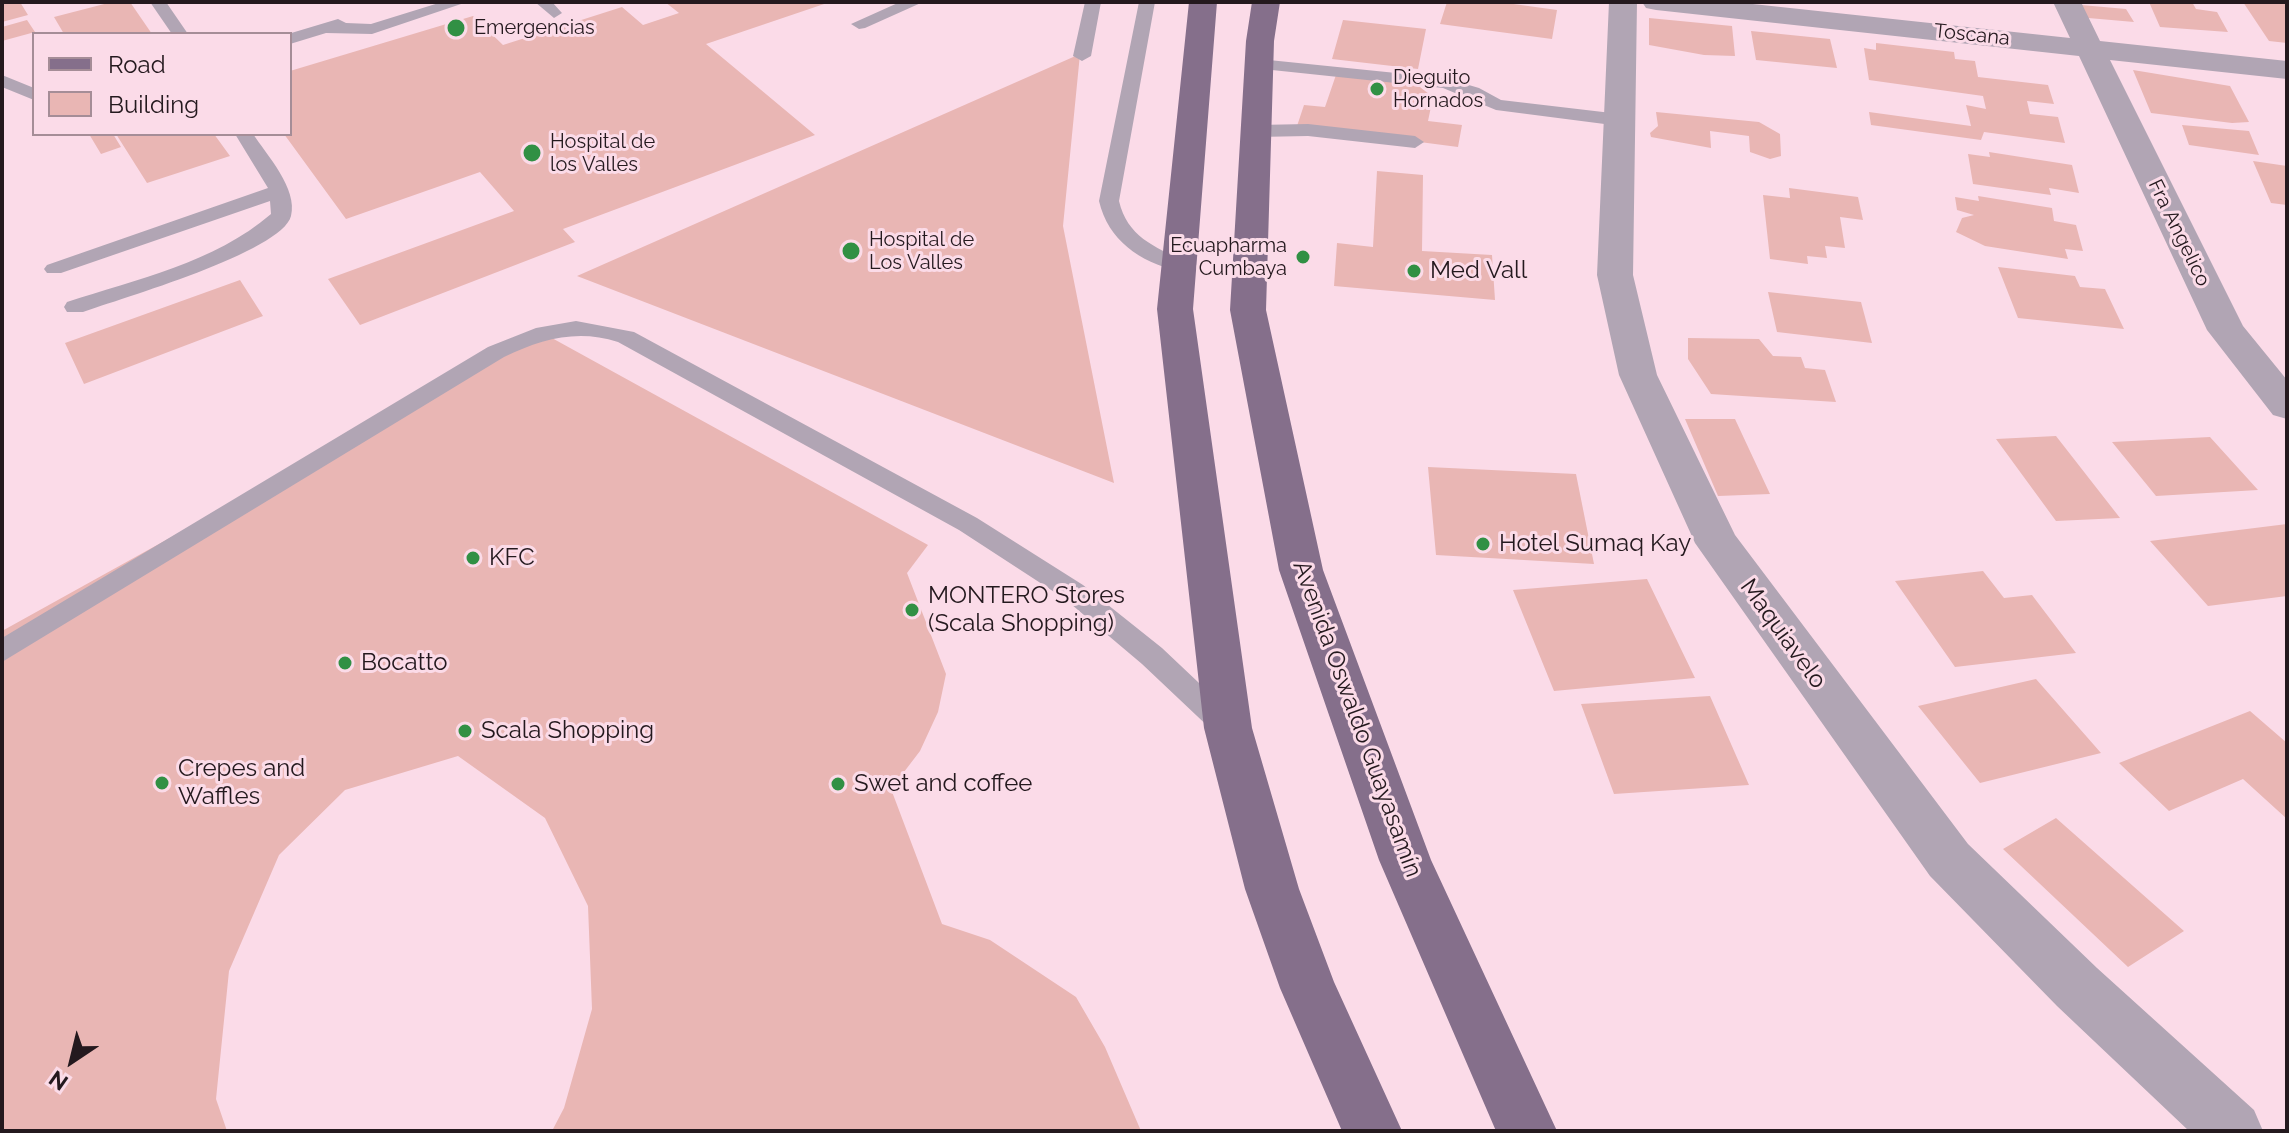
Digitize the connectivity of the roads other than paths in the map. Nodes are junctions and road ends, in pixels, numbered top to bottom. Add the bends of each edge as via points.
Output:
1 (158, 2) edge
2 (410, 2) edge
3 (459, 2) edge
4 (915, 2) edge
5 (1093, 2) edge
6 (1147, 2) edge
7 (1203, 2) edge
8 (1266, 2) edge
9 (1623, 2) edge
10 (1656, 2) edge
11 (2069, 21) edge
12 (859, 24) dead end
13 (324, 28) junction
14 (179, 32) edge
15 (292, 38) edge
16 (1082, 56) dead end
17 (1259, 64) junction
18 (2287, 70) edge
19 (2, 80) edge
20 (32, 94) edge
21 (1620, 120) junction
22 (1257, 131) junction
23 (245, 136) edge
24 (1415, 142) dead end
25 (279, 191) junction
26 (1178, 265) junction
27 (54, 269) dead end
28 (75, 307) dead end
29 (2287, 406) edge
30 (2, 651) edge
31 (1228, 728) junction
32 (1372, 1131) edge
33 (1527, 1131) edge
34 (2233, 1131) edge

1 - 14 lane
2 - 13 lane
3 - 13 lane via 372,29
4 - 12 lane
5 - 16 lane
6 - 26 lane via 1109,201 1117,229
7 - 26 main road
8 - 17 main road, Avenida Oswaldo Guayasamín
9 - 21 street, Maquiavelo
10 - 11 street, Toscana
11 - 18 street, Toscana
11 - 29 street, Fra Angelico via 2226,330
13 - 15 lane
17 - 21 lane via 1445,83 1496,105
17 - 22 main road, Avenida Oswaldo Guayasamín
19 - 20 lane
21 - 34 street, Maquiavelo via 1615,275 1635,361 1717,543 1949,860
22 - 24 lane via 1308,130
22 - 33 main road, Avenida Oswaldo Guayasamín via 1248,310 1301,570 1405,860
23 - 25 lane
25 - 27 lane
25 - 28 lane via 281,216 248,243
26 - 31 main road via 1177,329
30 - 31 lane via 496,352 551,329 603,328 968,524 1074,592
31 - 32 main road via 1277,903 1308,988

